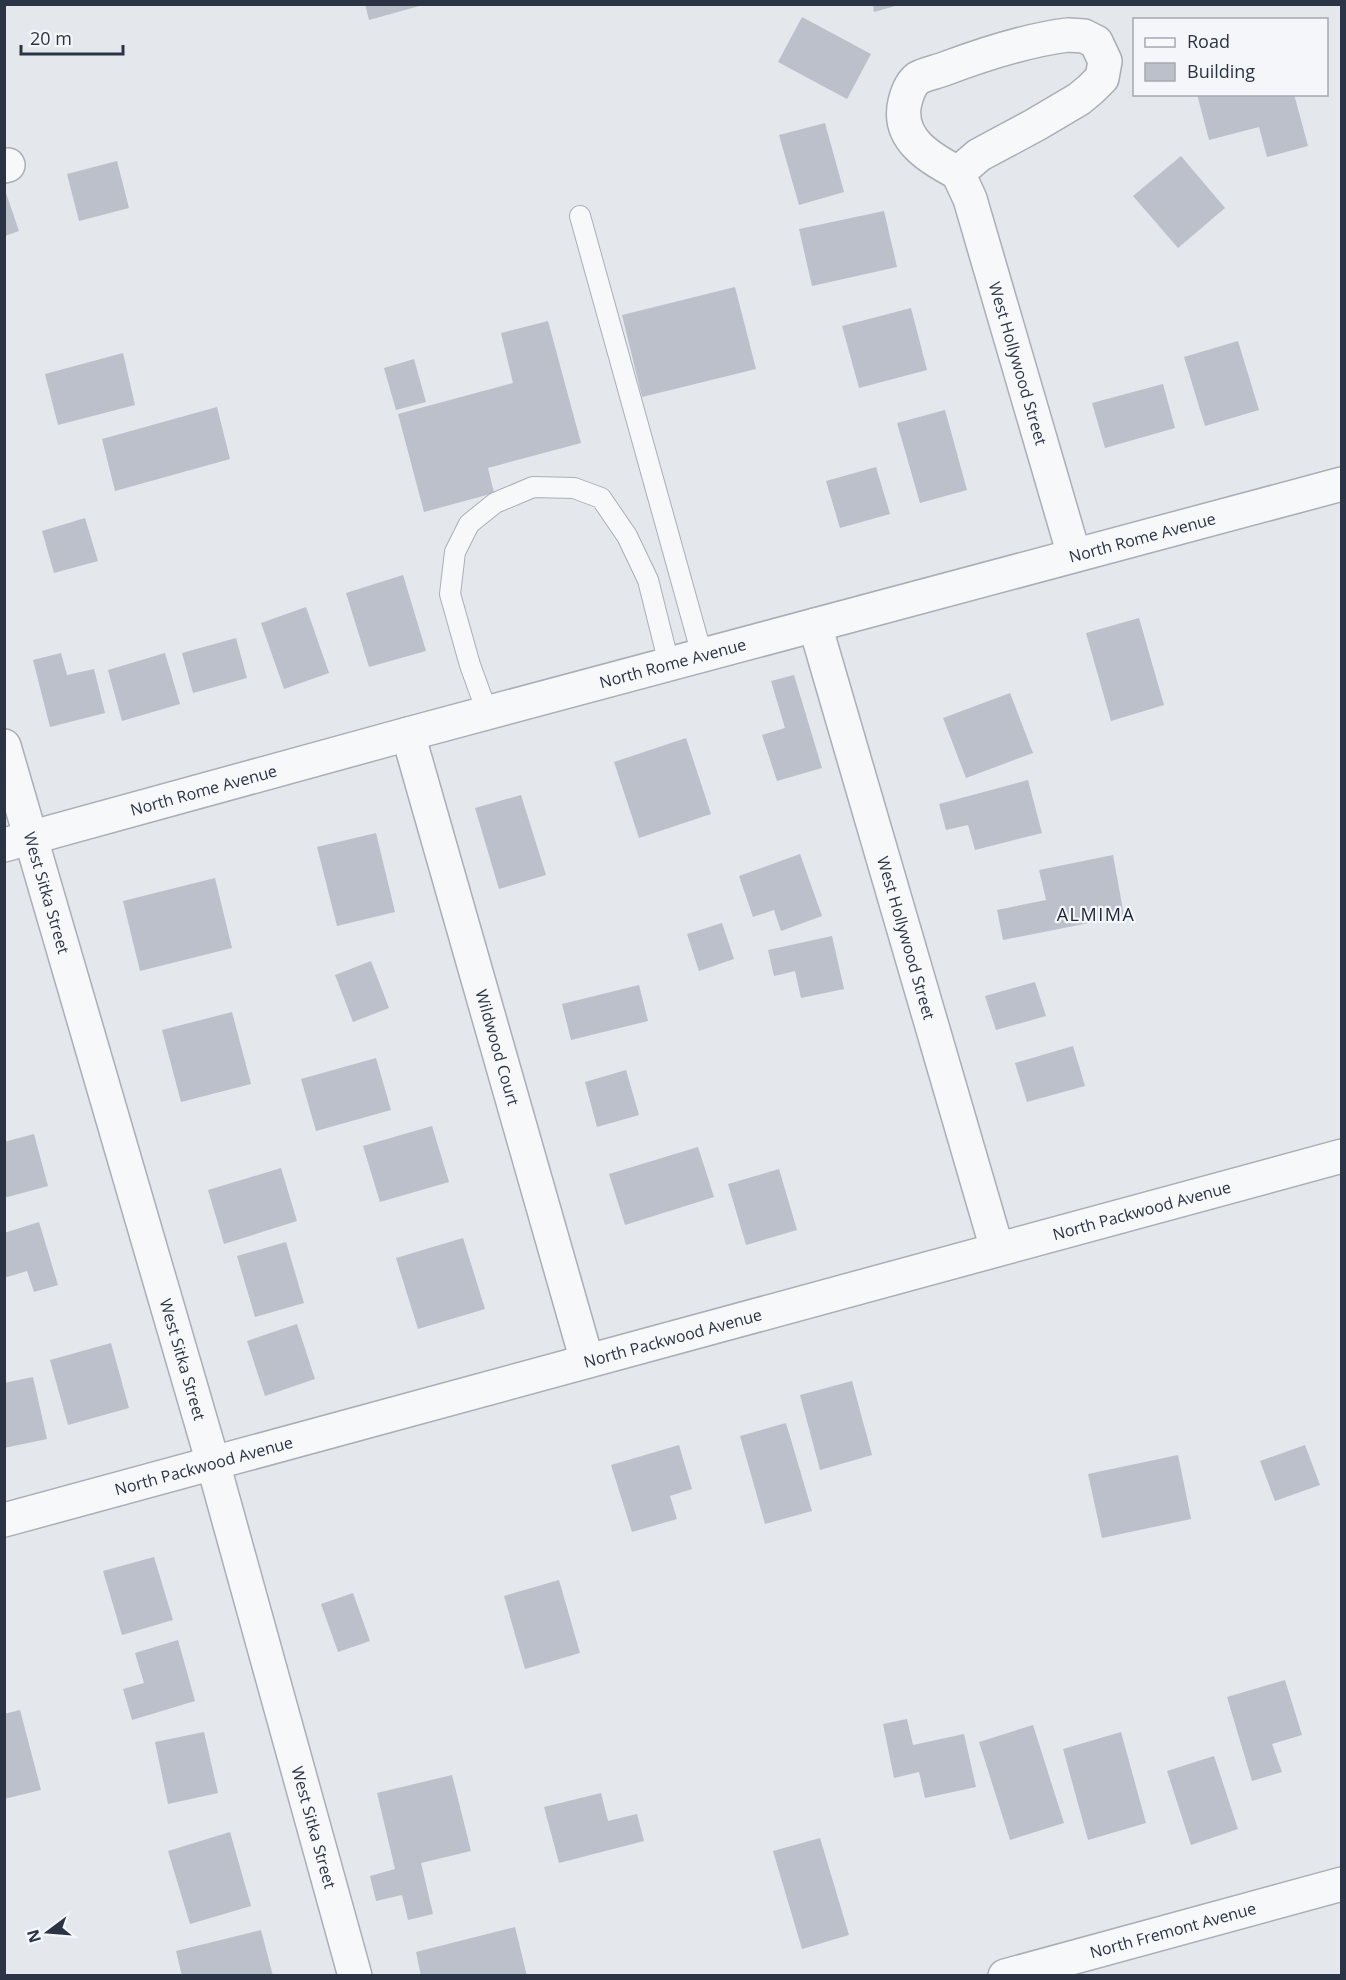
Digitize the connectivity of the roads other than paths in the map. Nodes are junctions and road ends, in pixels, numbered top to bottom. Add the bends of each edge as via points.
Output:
1 (958, 173) junction
2 (580, 216) dead end
3 (1341, 484) edge
4 (1074, 555) junction
5 (815, 625) junction
6 (702, 656) junction
7 (669, 664) junction
8 (487, 712) junction
9 (408, 734) junction
10 (4, 746) edge
11 (18, 841) edge
12 (1341, 1156) edge
13 (997, 1249) junction
14 (587, 1361) junction
15 (213, 1463) junction
16 (4, 1520) edge
17 (1341, 1884) edge
18 (355, 1976) edge
19 (1005, 1976) edge

1 - 1 street via 933,160 912,142 903,110 917,79 976,57 1046,38 1084,36 1096,42 1105,61 1102,78 1091,89 979,155
1 - 4 street, West Hollywood Street via 970,199
2 - 6 lane
3 - 4 street, North Rome Avenue
4 - 5 street, North Rome Avenue
5 - 6 street, North Rome Avenue
5 - 13 street, West Hollywood Street
6 - 7 street, North Rome Avenue
7 - 8 street, North Rome Avenue
7 - 8 lane via 648,580 627,536 601,498 574,488 533,487 495,502 469,524 455,552 450,594
8 - 9 street, North Rome Avenue
9 - 11 street, North Rome Avenue
9 - 14 street, Wildwood Court
10 - 11 street, West Sitka Street
11 - 15 street, West Sitka Street
12 - 13 street, North Packwood Avenue
13 - 14 street, North Packwood Avenue
14 - 15 street, North Packwood Avenue
15 - 16 street, North Packwood Avenue
15 - 18 street, West Sitka Street
17 - 19 street, North Fremont Avenue

